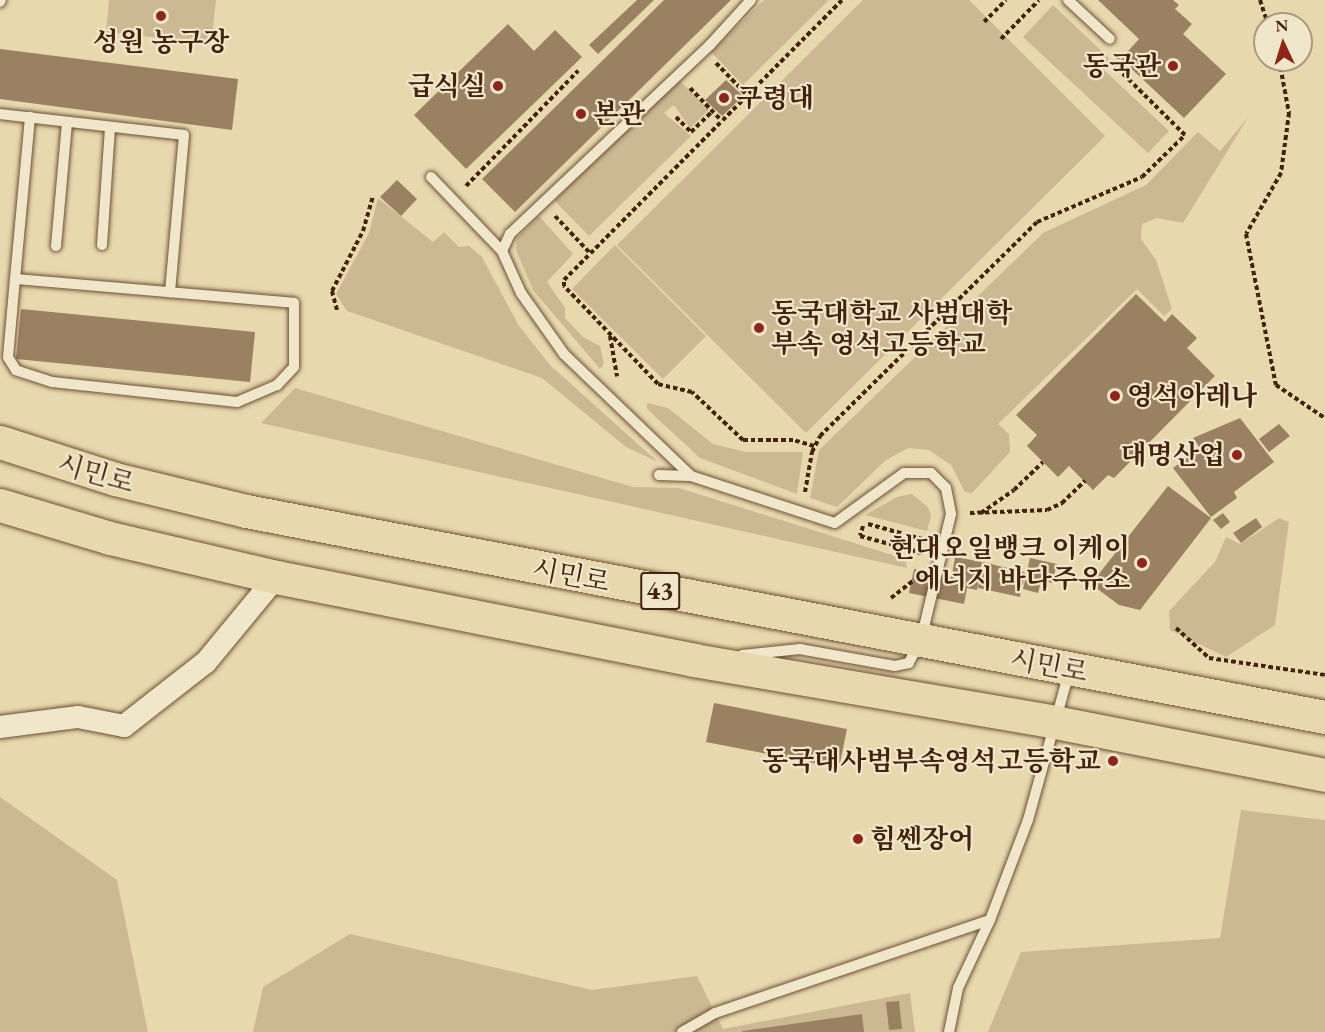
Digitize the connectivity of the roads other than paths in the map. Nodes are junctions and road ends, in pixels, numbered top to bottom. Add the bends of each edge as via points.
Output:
1 (751, 0) edge
2 (1068, 0) edge
3 (1110, 39) road end
4 (0, 114) edge
5 (30, 117) junction
6 (67, 122) junction
7 (110, 127) junction
8 (430, 177) dead end
9 (102, 245) dead end
10 (56, 246) dead end
11 (502, 251) junction
12 (15, 279) junction
13 (170, 292) junction
14 (0, 442) edge
15 (659, 475) dead end
16 (691, 476) junction
17 (0, 505) edge
18 (276, 577) junction
19 (921, 640) junction
20 (694, 660) junction
21 (1070, 669) junction
22 (1325, 717) edge
23 (1054, 722) junction
24 (0, 727) edge
25 (1325, 776) edge
26 (990, 920) junction
27 (682, 1032) edge
28 (949, 1032) edge

1 - 11 lane via 710,45 510,234
2 - 3 lane
4 - 5 lane
5 - 6 lane
5 - 12 lane
6 - 7 lane
6 - 10 lane
7 - 9 lane
7 - 13 lane via 184,135
8 - 11 lane
11 - 16 lane via 526,301 564,354
12 - 13 lane
12 - 13 lane via 8,357 16,370 52,382 237,402 277,385 294,367 294,303
14 - 19 main road, 시민로 / 43 via 115,479 246,511
15 - 16 lane
16 - 19 lane via 835,523 897,477 921,471 931,473 946,488 951,514
17 - 18 main road, 시민로 / 43 via 110,538
18 - 20 main road, 시민로 / 43
18 - 24 street via 206,662 124,726 78,717
19 - 20 lane via 915,655 903,666 800,649
19 - 21 main road, 시민로 / 43
20 - 23 main road, 시민로 / 43
21 - 22 main road, 시민로 / 43
21 - 23 lane
23 - 25 main road, 시민로 / 43
23 - 26 lane via 1028,820
26 - 27 lane via 716,1013
26 - 28 lane via 958,988

